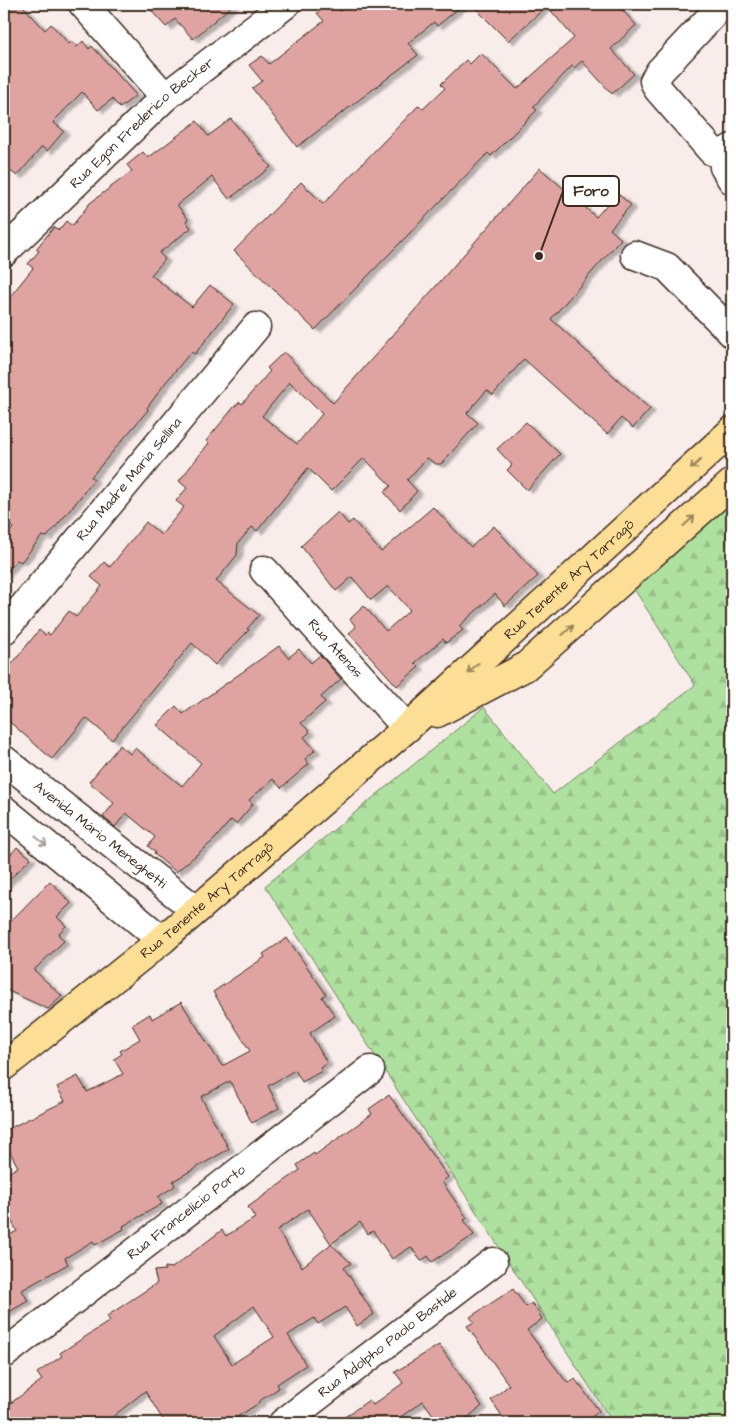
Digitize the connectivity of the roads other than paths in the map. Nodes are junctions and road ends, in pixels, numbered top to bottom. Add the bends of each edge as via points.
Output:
1 (83, 4) edge
2 (286, 4) edge
3 (723, 4) edge
4 (165, 97) junction
5 (727, 151) edge
6 (732, 180) edge
7 (4, 252) edge
8 (635, 255) dead end
9 (256, 327) dead end
10 (732, 333) edge
11 (732, 431) edge
12 (732, 482) edge
13 (264, 570) dead end
14 (4, 630) edge
15 (508, 635) junction
16 (531, 662) junction
17 (407, 728) junction
18 (4, 760) edge
19 (4, 810) edge
20 (196, 910) junction
21 (162, 940) junction
22 (4, 1066) edge
23 (370, 1070) dead end
24 (493, 1262) dead end
25 (4, 1354) edge
26 (286, 1422) edge

1 - 4 street
2 - 4 street, Rua Egon Frederico Becker
3 - 5 street via 654,81 712,150
4 - 7 street, Rua Egon Frederico Becker
5 - 6 street via 724,168
8 - 10 street via 667,266
9 - 14 street, Rua Madre Maria Sellina
11 -> 15 main road, Rua Tenente Ary Tarragô
16 -> 12 main road, Rua Tenente Ary Tarragô
13 - 17 street, Rua Atenas
15 - 16 main road via 508,652 515,659
15 -> 17 main road, Rua Tenente Ary Tarragô
16 - 17 main road, Rua Tenente Ary Tarragô
17 - 20 main road, Rua Tenente Ary Tarragô
18 - 20 street, Avenida Mário Meneghetti
19 -> 21 street
20 - 21 main road, Rua Tenente Ary Tarragô
21 - 22 main road, Rua Tenente Ary Tarragô
23 - 25 street, Rua Francelício Porto
24 - 26 street, Rua Adolpho Paolo Bastide

